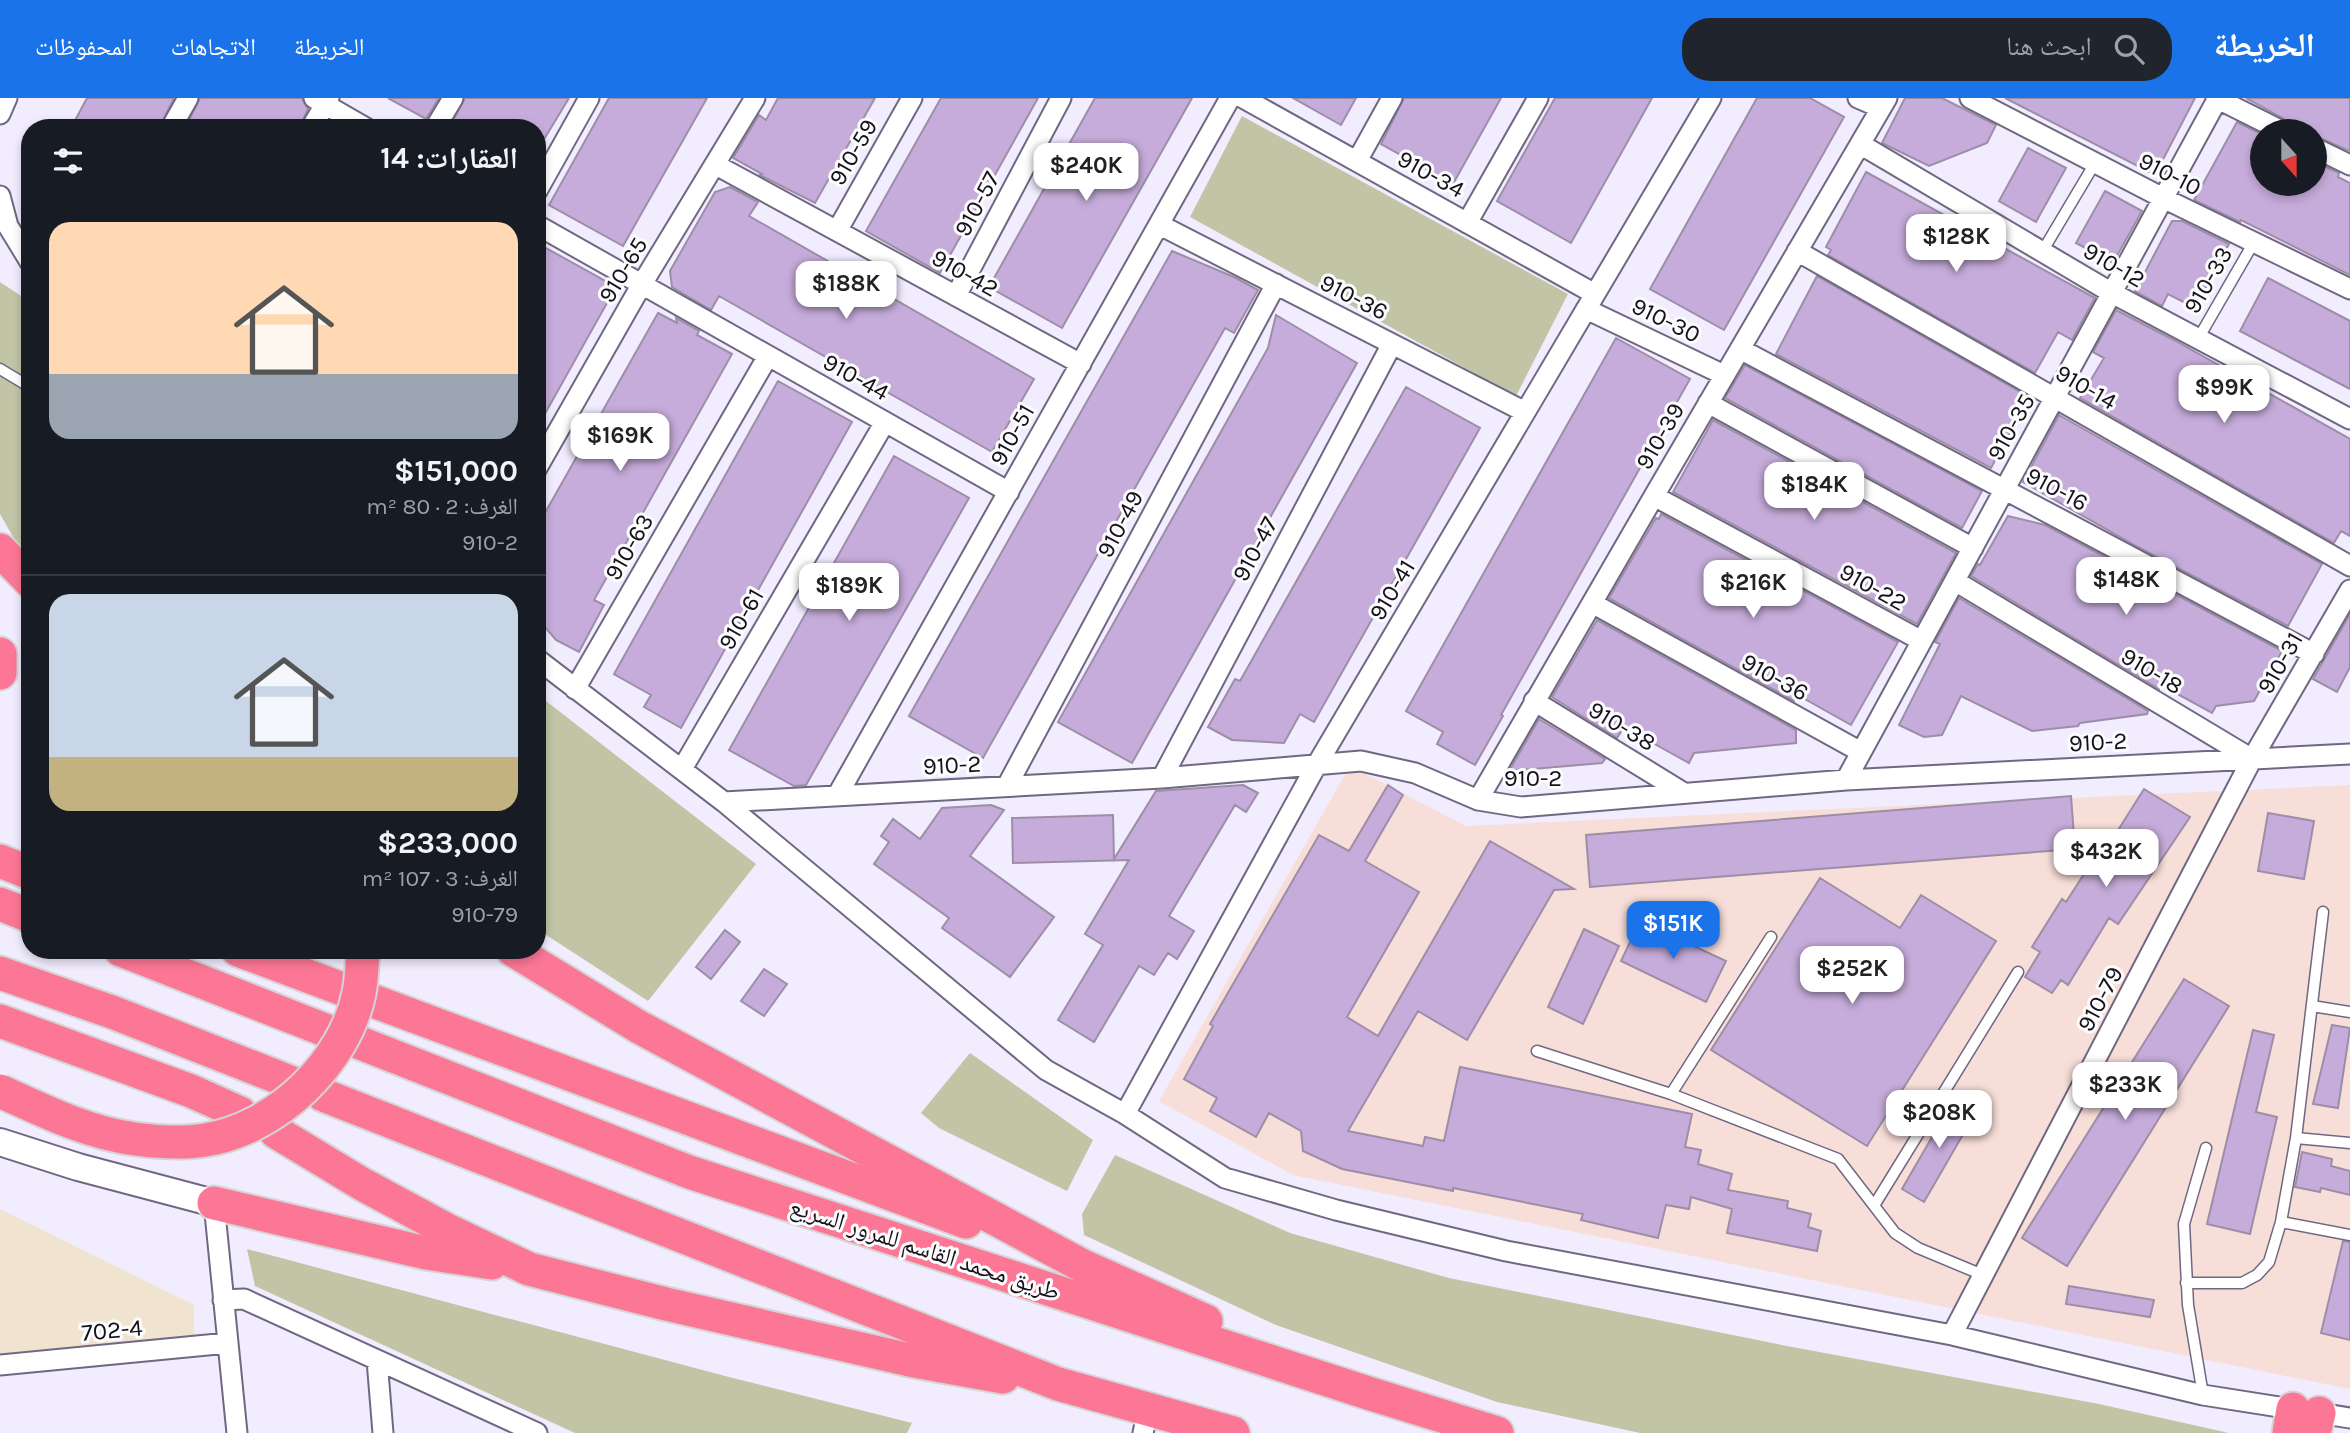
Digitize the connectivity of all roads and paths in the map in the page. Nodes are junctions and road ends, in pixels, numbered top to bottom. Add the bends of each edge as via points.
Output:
1 (8, 98) edge
2 (188, 98) edge
3 (453, 98) edge
4 (589, 98) edge
5 (755, 98) edge
6 (912, 98) edge
7 (1061, 98) edge
8 (1230, 98) edge
9 (1243, 98) edge
10 (1392, 98) edge
11 (1538, 98) edge
12 (1711, 98) edge
13 (1858, 98) edge
14 (1970, 98) edge
15 (2217, 98) edge
16 (323, 100) edge
17 (1884, 103) edge
18 (0, 114) edge
19 (176, 119) edge
20 (315, 119) edge
21 (352, 119) edge
22 (440, 119) edge
23 (2258, 119) edge
24 (1860, 144) junction
25 (2328, 154) edge
26 (1357, 161) junction
27 (2095, 163) junction
28 (716, 165) junction
29 (2350, 165) edge
30 (546, 175) edge
31 (0, 196) edge
32 (2163, 198) junction
33 (1467, 223) junction
34 (1160, 225) junction
35 (546, 230) edge
36 (4, 231) edge
37 (837, 231) junction
38 (2254, 242) junction
39 (21, 251) edge
40 (1797, 251) junction
41 (2042, 252) junction
42 (642, 284) junction
43 (1276, 284) junction
44 (2350, 289) edge
45 (2112, 293) junction
46 (956, 296) junction
47 (1591, 301) junction
48 (2199, 339) junction
49 (1392, 344) junction
50 (1740, 349) junction
51 (768, 356) junction
52 (1081, 364) junction
53 (0, 369) edge
54 (1724, 375) junction
55 (21, 382) edge
56 (2055, 397) junction
57 (1708, 403) junction
58 (1525, 412) junction
59 (2350, 419) edge
60 (885, 422) junction
61 (546, 452) edge
62 (2005, 489) junction
63 (1009, 492) junction
64 (1654, 496) junction
65 (1973, 548) junction
66 (0, 550) edge
67 (2350, 566) edge
68 (21, 572) edge
69 (1955, 581) junction
70 (2350, 590) edge
71 (1592, 603) junction
72 (1922, 641) junction
73 (0, 654) edge
74 (2314, 654) junction
75 (546, 666) edge
76 (0, 673) edge
77 (575, 689) junction
78 (1534, 701) junction
79 (1861, 752) junction
80 (2349, 753) edge
81 (2252, 759) junction
82 (1317, 766) junction
83 (682, 769) junction
84 (1162, 778) junction
85 (1846, 780) junction
86 (1007, 786) junction
87 (1684, 793) junction
88 (837, 796) junction
89 (1478, 800) junction
90 (724, 802) junction
91 (0, 862) edge
92 (21, 870) edge
93 (0, 904) edge
94 (21, 912) edge
95 (2323, 912) dead end
96 (1771, 937) dead end
97 (144, 959) edge
98 (262, 959) edge
99 (362, 959) edge
100 (528, 959) edge
101 (2018, 972) dead end
102 (0, 973) edge
103 (345, 990) dead end
104 (376, 1002) dead end
105 (2312, 1006) junction
106 (2350, 1012) edge
107 (0, 1021) edge
108 (330, 1032) dead end
109 (360, 1043) dead end
110 (1537, 1051) dead end
111 (290, 1082) dead end
112 (0, 1091) edge
113 (1671, 1094) junction
114 (323, 1095) dead end
115 (240, 1113) dead end
116 (1125, 1114) junction
117 (276, 1132) dead end
118 (2296, 1138) junction
119 (0, 1142) edge
120 (2350, 1143) edge
121 (2206, 1148) dead end
122 (214, 1203) junction
123 (1875, 1204) junction
124 (2281, 1222) junction
125 (2350, 1235) edge
126 (1083, 1266) junction
127 (529, 1269) junction
128 (1983, 1275) junction
129 (2186, 1283) junction
130 (223, 1300) junction
131 (1952, 1335) junction
132 (228, 1343) junction
133 (377, 1360) junction
134 (0, 1365) edge
135 (1058, 1384) junction
136 (1368, 1393) junction
137 (2203, 1395) junction
138 (1145, 1421) edge
139 (2313, 1421) edge
140 (511, 1427) edge
141 (237, 1433) edge
142 (383, 1433) edge
143 (537, 1433) edge
144 (1233, 1433) edge
145 (1497, 1433) edge

1 - 18 street
2 - 19 street
3 - 22 street
4 - 30 street
5 - 28 street, 910-65
6 - 37 street, 910-59
7 - 46 street, 910-57
8 - 34 street, 910-51
9 - 26 street, 910-34
10 - 26 street
11 - 33 street
12 - 47 street, 910-41
13 - 17 street
14 - 27 street, 910-10
15 - 23 street
15 - 32 street, 910-35
16 - 20 street
16 - 21 street
17 - 24 street, 910-39
24 - 40 street, 910-39
24 - 41 street, 910-12
25 - 29 street
26 - 33 street, 910-34
27 - 32 street, 910-10
27 - 41 lane
28 - 37 street, 910-42
28 - 42 street, 910-65
31 - 36 street
32 - 38 street, 910-10
32 - 45 street, 910-35
33 - 47 street, 910-34
34 - 43 street, 910-36
34 - 52 street, 910-51
35 - 42 street, 910-44
36 - 39 street
37 - 46 street, 910-42
38 - 44 street, 910-10
38 - 48 lane, 910-33
40 - 50 street, 910-39
40 - 56 street, 910-14
41 - 45 street, 910-12
42 - 51 street, 910-44
42 - 61 street, 910-65
43 - 49 street, 910-36
43 - 86 street, 910-49
45 - 48 street, 910-12
45 - 56 street, 910-35
46 - 52 street, 910-42
47 - 54 street, 910-30
47 - 58 street, 910-41
48 - 59 street, 910-12
49 - 58 street, 910-36
49 - 84 street, 910-47
50 - 54 street, 910-39
50 - 62 street, 910-16
51 - 60 street, 910-44
51 - 77 street, 910-63
52 - 63 street, 910-51
53 - 55 lane
54 - 57 street, 910-39
56 - 62 street, 910-35
56 - 67 street, 910-14
57 - 64 street, 910-39
57 - 65 street
58 - 82 street, 910-41
60 - 63 street, 910-44
60 - 83 street, 910-61
62 - 65 street, 910-35
62 - 74 street, 910-16
63 - 88 street, 910-51
64 - 71 street, 910-39
64 - 72 street, 910-22
65 - 69 street, 910-35
66 - 68 highway
69 - 72 street, 910-35
69 - 81 street, 910-18
70 - 74 street, 910-31
71 - 78 street, 910-39
71 - 79 street, 910-36
72 - 79 street, 910-35
73 - 76 highway
74 - 81 street, 910-31
75 - 77 street
77 - 83 street
78 - 87 street, 910-38
78 - 89 street, 910-39
79 - 85 street, 910-35
80 - 81 street, 910-2
81 - 85 street, 910-2
81 - 128 street, 910-79
82 - 84 street, 910-2
82 - 89 street, 910-2 via 1361,761 1415,773
82 - 116 street, 910-41
83 - 90 street
84 - 86 street, 910-2
85 - 87 street, 910-2
86 - 88 street, 910-2
87 - 89 street, 910-2 via 1521,807
88 - 90 street, 910-2
90 - 116 street via 1046,1070
91 - 92 highway
93 - 94 highway
95 - 105 lane
96 - 113 lane
97 - 108 highway
98 - 103 highway
99 - 112 highway, bridge via 355,1006 328,1060 279,1108 243,1128 206,1140 135,1139 89,1129
100 - 126 highway via 639,1027
101 - 123 lane
102 - 111 highway
104 - 126 highway
105 - 106 lane
105 - 118 lane
107 - 115 highway
109 - 136 highway, طريق محمد القاسم للمرور السريع via 689,1172
110 - 113 lane
113 - 123 lane via 1838,1159
114 - 135 highway
116 - 131 street via 1225,1178 1336,1210 1506,1251
117 - 127 highway via 362,1184
118 - 120 lane
118 - 124 lane
119 - 122 street
121 - 129 lane via 2184,1224
122 - 127 highway via 426,1253
122 - 130 street
123 - 128 lane via 1895,1233 1918,1248
124 - 125 lane
124 - 129 lane via 2269,1262 2257,1275 2242,1283
126 - 136 highway
127 - 135 highway via 914,1361
128 - 131 street, 910-79
129 - 137 lane
130 - 132 street
130 - 133 street via 244,1299
131 - 137 street
132 - 134 street, 702-4
132 - 141 street
133 - 140 street
133 - 142 street
135 - 138 highway
136 - 145 highway, طريق محمد القاسم للمرور السريع
137 - 139 street
138 - 144 highway
140 - 143 street

